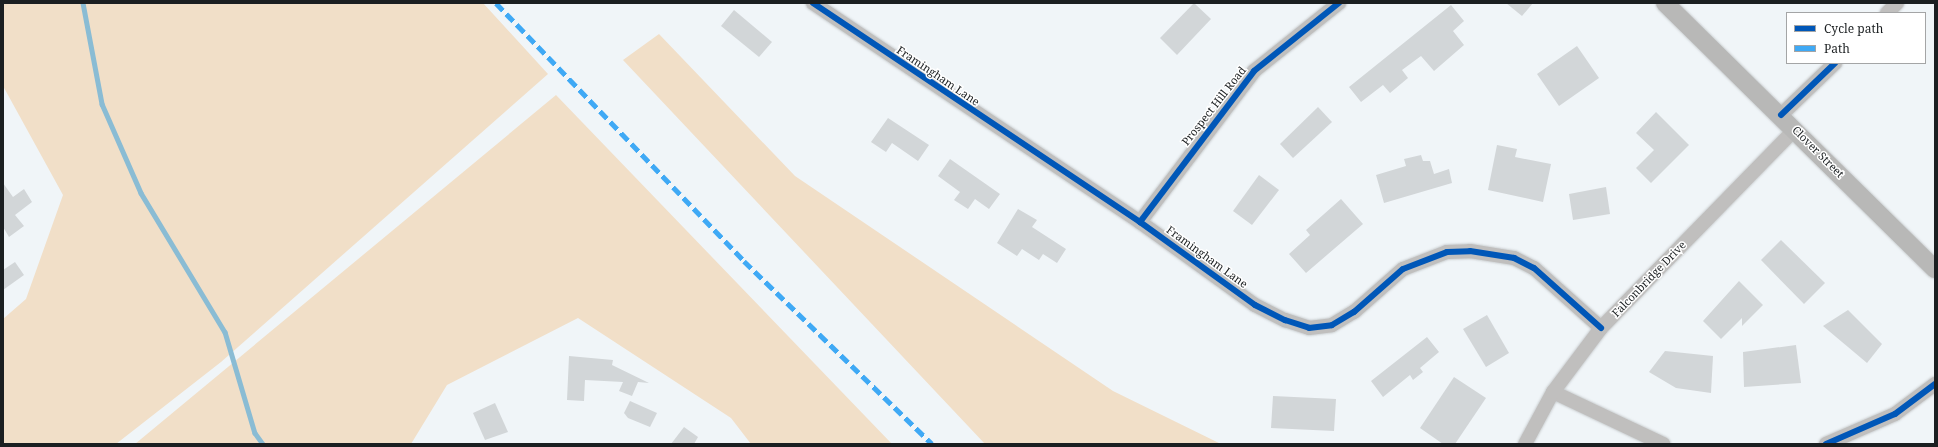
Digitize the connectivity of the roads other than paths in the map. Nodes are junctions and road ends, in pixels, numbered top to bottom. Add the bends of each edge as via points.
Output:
1 (813, 3) edge
2 (1339, 3) edge
3 (1665, 3) edge
4 (1897, 3) edge
5 (1888, 12) edge
6 (1834, 64) edge
7 (1781, 115) junction
8 (1795, 129) junction
9 (1140, 222) junction
10 (1935, 269) edge
11 (1601, 328) junction
12 (1935, 384) edge
13 (1553, 392) junction
14 (1525, 444) edge
15 (1663, 444) edge
16 (1826, 444) edge

1 - 9 street, Framingham Lane
2 - 9 street, Prospect Hill Road via 1254,71
3 - 7 main road, Clover Street
4 - 5 street
6 - 7 street
7 - 8 main road, Clover Street
8 - 10 main road, Clover Street
8 - 11 street, Falconbridge Drive
9 - 11 street, Framingham Lane via 1256,305 1298,326 1332,325 1354,312 1403,269 1447,252 1470,251 1514,258 1534,268
11 - 13 street, Falconbridge Drive
12 - 16 street via 1896,414
13 - 14 street, Falconbridge Drive
13 - 15 street

